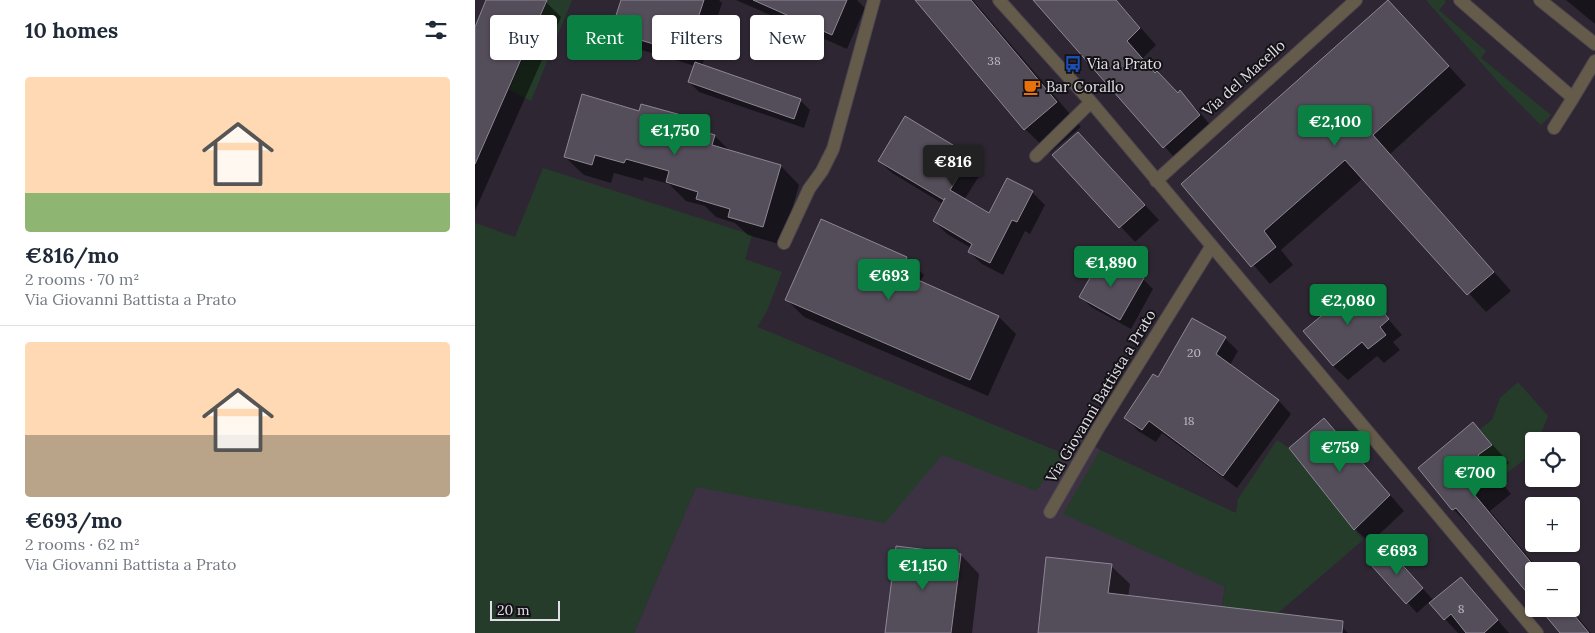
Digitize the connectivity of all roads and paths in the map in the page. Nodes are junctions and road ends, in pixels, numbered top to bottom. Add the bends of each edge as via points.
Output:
1 (874, 0) edge
2 (999, 0) edge
3 (1355, 0) edge
4 (1460, 0) edge
5 (1540, 0) edge
6 (1595, 44) edge
7 (1595, 61) edge
8 (1573, 98) junction
9 (1091, 102) junction
10 (1553, 128) dead end
11 (1036, 156) dead end
12 (1156, 181) junction
13 (784, 243) dead end
14 (1211, 247) junction
15 (1050, 512) dead end
16 (1537, 633) edge

1 - 13 street via 833,149 809,189
2 - 9 street
3 - 12 street, Via del Macello
4 - 8 street
5 - 6 street
7 - 8 street
8 - 10 street
9 - 11 street
9 - 12 street
12 - 14 street
14 - 15 street, Via Giovanni Battista a Prato
14 - 16 street

